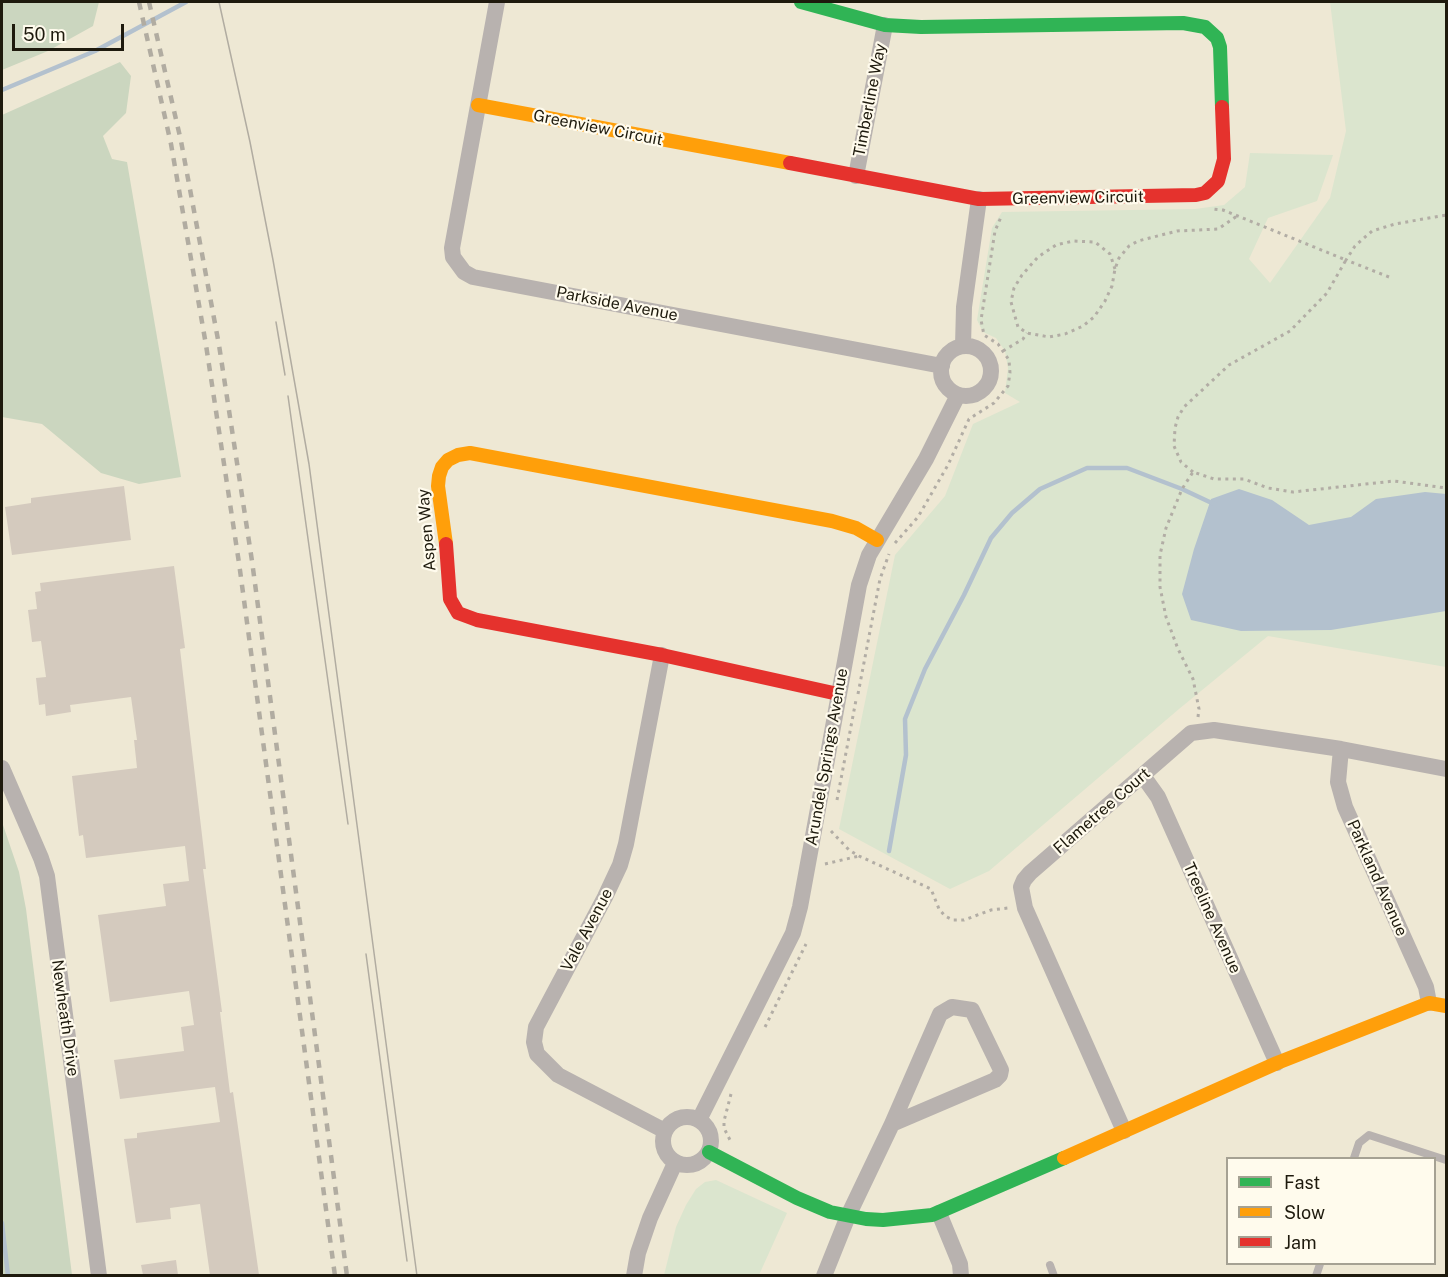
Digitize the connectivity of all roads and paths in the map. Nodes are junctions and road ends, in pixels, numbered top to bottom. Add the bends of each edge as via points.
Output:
1 (497, 2) edge
2 (801, 2) edge
3 (885, 25) junction
4 (478, 105) junction
5 (856, 176) junction
6 (980, 199) junction
7 (1210, 209) dead end
8 (1004, 214) dead end
9 (1446, 215) edge
10 (1237, 216) junction
11 (1346, 260) junction
12 (1114, 269) junction
13 (1389, 277) dead end
14 (1027, 333) junction
15 (963, 346) junction
16 (1003, 351) junction
17 (942, 366) junction
18 (958, 395) junction
19 (1193, 472) junction
20 (1446, 488) edge
21 (877, 540) junction
22 (662, 655) junction
23 (838, 693) junction
24 (1197, 733) junction
25 (1341, 749) junction
26 (2, 768) edge
27 (1446, 769) edge
28 (1143, 776) junction
29 (836, 808) dead end
30 (829, 842) dead end
31 (827, 853) dead end
32 (858, 856) junction
33 (1012, 918) dead end
34 (807, 943) dead end
35 (1429, 1003) junction
36 (1446, 1006) edge
37 (763, 1032) dead end
38 (1278, 1063) junction
39 (731, 1094) dead end
40 (699, 1120) junction
41 (892, 1124) junction
42 (665, 1131) junction
43 (1124, 1131) junction
44 (734, 1146) dead end
45 (709, 1152) junction
46 (1354, 1157) edge
47 (1446, 1160) edge
48 (675, 1162) junction
49 (939, 1213) junction
50 (848, 1216) junction
51 (1050, 1265) dead end
52 (99, 1275) edge
53 (634, 1275) edge
54 (824, 1275) edge
55 (961, 1275) edge
56 (1054, 1275) edge

1 - 4 street
2 - 3 street, Greenview Circuit
3 - 5 street, Timberline Way
3 - 6 street, Greenview Circuit via 1183,23 1205,27 1217,38 1224,159 1212,189 1196,195
4 - 5 street, Greenview Circuit
4 - 17 street, Parkside Avenue via 452,248 453,257 464,272 473,277
5 - 6 street, Greenview Circuit
6 - 15 street via 964,307
7 - 10 path
8 - 16 path via 995,231 981,320 984,335
9 - 11 path via 1372,231
10 - 11 path
10 - 12 path via 1218,229 1177,231 1137,241 1119,258
11 - 13 path
11 - 19 path via 1327,294 1290,331 1229,365 1184,407 1175,428 1174,446 1181,462
12 - 14 path via 1112,286 1094,318 1065,334 1049,337
12 - 14 path via 1110,254 1095,242 1056,245 1038,257 1014,288 1011,302 1018,327
14 - 16 path
15 - 17 street via 949,353
15 - 18 street via 985,355 991,370 981,391
16 - 29 path via 1011,373 1008,386 994,403 969,419 918,517 891,550 880,579
17 - 18 street via 944,384
18 - 21 street, Arundel Springs Avenue via 926,459
19 - 20 path via 1293,492 1394,481
19 - 24 path via 1167,528 1160,555 1160,587 1166,617 1193,679 1199,709
21 - 22 street, Aspen Way via 832,521 488,456 470,453 448,460 442,467 438,486 450,599 458,613 477,620
21 - 23 street, Arundel Springs Avenue via 859,585
22 - 23 street, Aspen Way
22 - 42 street, Vale Avenue via 620,865 536,1027 534,1042 537,1054 558,1075
23 - 40 street, Arundel Springs Avenue via 794,933
24 - 25 street via 1214,730
24 - 28 street, Flametree Court via 1191,733
25 - 27 street
25 - 35 street, Parkland Avenue via 1338,782 1345,807 1426,987
26 - 52 street, Newheath Drive via 47,876
28 - 38 street, Treeline Avenue via 1158,797
28 - 43 street, Flametree Court via 1030,873 1022,887 1025,908
30 - 32 path via 831,831
31 - 32 path via 825,864
32 - 33 path via 927,886 939,909 953,920 1008,908
34 - 37 path
35 - 36 street
35 - 38 street
38 - 43 street
39 - 44 path via 724,1121
40 - 42 street via 683,1117 669,1124
40 - 45 street via 709,1131
41 - 41 street via 940,1014 952,1007 972,1010 1000,1075
41 - 50 street
42 - 48 street via 665,1152
43 - 49 street
45 - 48 street via 698,1163
45 - 50 street via 797,1198
46 - 47 lane via 1359,1143 1369,1135
48 - 53 street via 650,1218
49 - 50 street via 898,1220
49 - 55 street
50 - 54 street
51 - 56 lane

